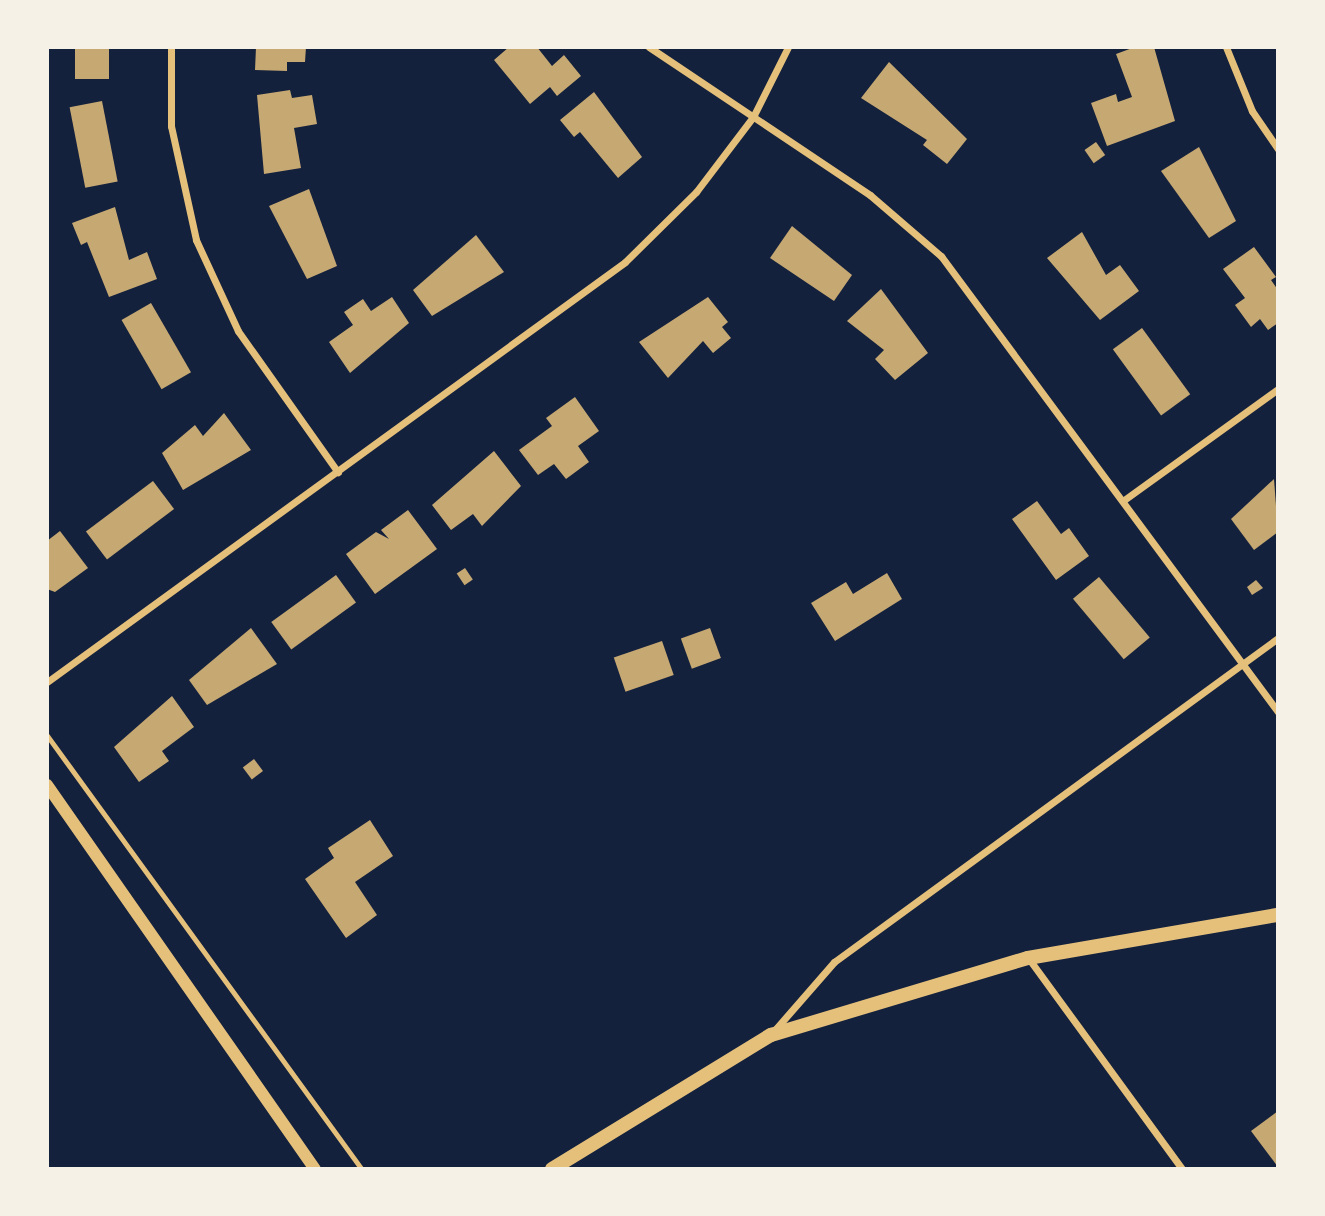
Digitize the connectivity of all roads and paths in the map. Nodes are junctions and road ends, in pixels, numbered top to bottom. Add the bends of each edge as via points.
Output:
1 (171, 47) edge
2 (649, 47) edge
3 (788, 47) edge
4 (1226, 47) edge
5 (753, 117) junction
6 (1278, 149) edge
7 (1278, 389) edge
8 (338, 472) junction
9 (1124, 500) junction
10 (1278, 638) edge
11 (1244, 662) junction
12 (47, 682) edge
13 (1278, 712) edge
14 (47, 735) edge
15 (47, 785) edge
16 (1278, 915) edge
17 (1028, 958) junction
18 (771, 1035) junction
19 (315, 1169) edge
20 (362, 1169) edge
21 (552, 1169) edge
22 (1181, 1169) edge

1 - 8 street via 171,126 196,240 238,331
2 - 5 street
3 - 5 street
4 - 6 street via 1252,111
5 - 8 street via 696,192 625,262
5 - 9 street via 870,195 941,256
7 - 9 street
8 - 12 street
9 - 11 street
10 - 11 street
11 - 13 street
11 - 18 street via 834,962
14 - 20 path
15 - 19 street
16 - 17 main road
17 - 18 main road
17 - 22 street
18 - 21 main road

